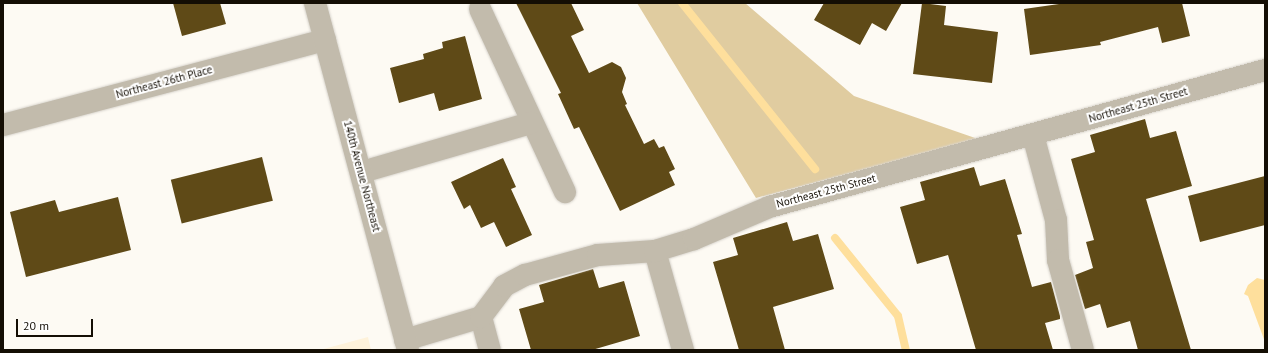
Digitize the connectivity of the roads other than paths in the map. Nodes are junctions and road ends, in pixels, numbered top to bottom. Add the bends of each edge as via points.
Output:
1 (315, 3) edge
2 (480, 9) dead end
3 (325, 40) junction
4 (1265, 70) edge
5 (532, 123) junction
6 (3, 125) edge
7 (1032, 135) junction
8 (362, 172) junction
9 (565, 192) dead end
10 (655, 251) junction
11 (480, 317) junction
12 (407, 345) edge
13 (490, 350) edge
14 (683, 350) edge
15 (1083, 350) edge

1 - 3 street, 140th Avenue Northeast
2 - 5 street
3 - 6 street, Northeast 26th Place
3 - 8 street, 140th Avenue Northeast
4 - 7 street, Northeast 25th Street
5 - 8 street
5 - 9 street
7 - 10 street, Northeast 25th Street via 769,207 694,239
7 - 15 street via 1056,220 1058,260
8 - 12 street, 140th Avenue Northeast
10 - 11 street, Northeast 25th Street via 598,255 525,275 504,286
10 - 14 street
11 - 12 street
11 - 13 street

